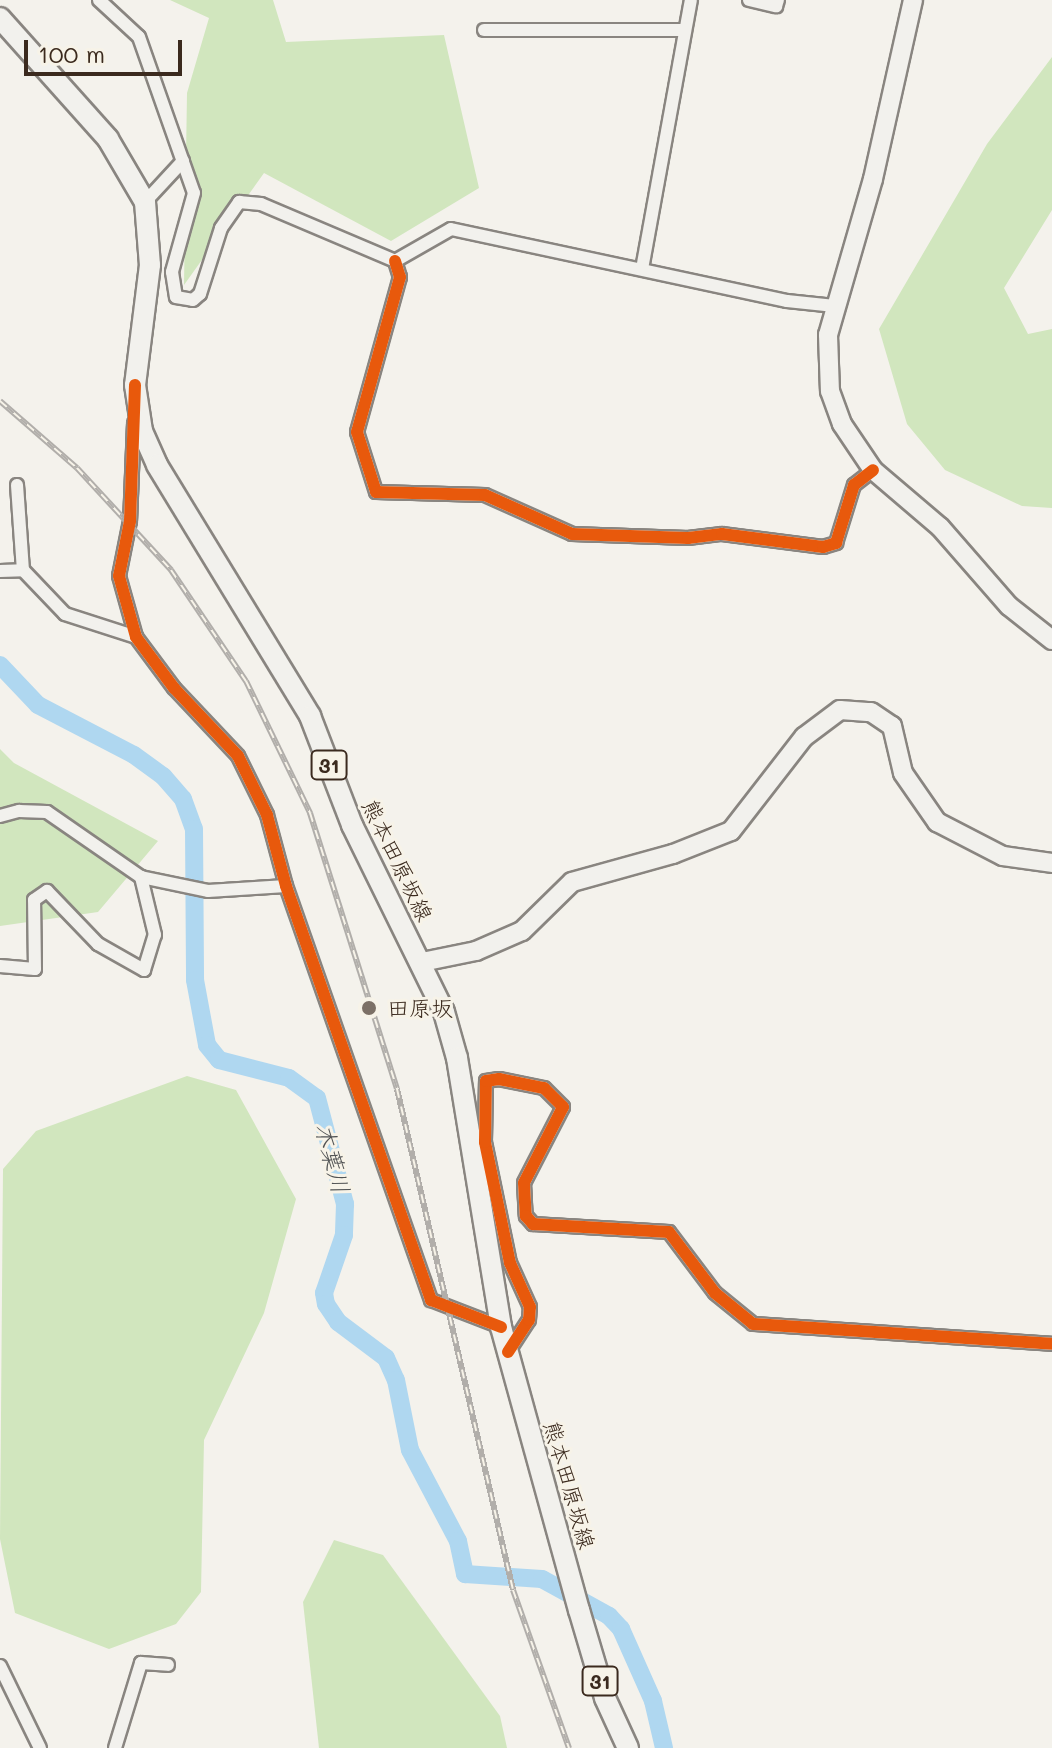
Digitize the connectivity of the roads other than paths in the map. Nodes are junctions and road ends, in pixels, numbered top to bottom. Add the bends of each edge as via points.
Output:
1 (99, 0) edge
2 (691, 0) edge
3 (749, 0) edge
4 (778, 0) edge
5 (913, 0) edge
6 (0, 18) edge
7 (484, 30) dead end
8 (685, 30) junction
9 (183, 161) junction
10 (145, 202) junction
11 (395, 261) junction
12 (642, 269) junction
13 (835, 306) junction
14 (135, 385) junction
15 (873, 470) junction
16 (17, 485) dead end
17 (23, 570) junction
18 (0, 571) edge
19 (136, 637) junction
20 (1052, 640) edge
21 (0, 816) edge
22 (1052, 863) edge
23 (141, 877) junction
24 (286, 886) junction
25 (422, 962) junction
26 (0, 966) edge
27 (501, 1327) junction
28 (1052, 1344) edge
29 (508, 1352) junction
30 (168, 1665) dead end
31 (0, 1666) edge
32 (40, 1748) edge
33 (115, 1748) edge
34 (628, 1748) edge

1 - 9 street via 139,37
2 - 8 street
3 - 4 street via 776,6
5 - 13 street via 873,179
6 - 10 main road, 熊本田原坂線 / 31 via 108,139
7 - 8 street
8 - 12 street
9 - 10 street
9 - 11 street via 194,193 172,272 176,297 193,300 200,294 221,228 239,202 261,204
10 - 14 main road, 熊本田原坂線 / 31 via 150,265
11 - 12 street via 451,229
11 - 15 street via 400,277 357,432 376,492 485,495 572,534 722,534 823,547 836,543 854,485
12 - 13 street
13 - 15 street via 828,335 830,391 842,424
14 - 19 street via 130,521 119,576
14 - 25 main road, 熊本田原坂線 / 31 via 142,431 157,465 310,716 352,825
15 - 20 street via 940,527 1009,606
16 - 17 street
17 - 18 street
17 - 19 street via 65,614
19 - 24 street via 174,688 238,756 277,839
21 - 23 street via 47,812
22 - 25 street via 1003,856 937,822 903,773 892,726 871,712 840,710 804,737 731,831 673,854 572,882 522,931 476,951
23 - 24 street via 208,891
23 - 26 street via 155,935 144,970 98,944 47,891 34,900 35,969
24 - 27 street via 431,1300
25 - 27 main road, 熊本田原坂線 / 31 via 457,1058
27 - 29 main road, 熊本田原坂線 / 31
28 - 29 street via 753,1324 715,1293 669,1232 533,1224 526,1216 524,1183 563,1107 544,1088 499,1079 486,1081 485,1142 510,1263 530,1307 529,1320
29 - 34 main road, 熊本田原坂線 / 31 via 605,1698
30 - 33 street via 141,1663
31 - 32 street

